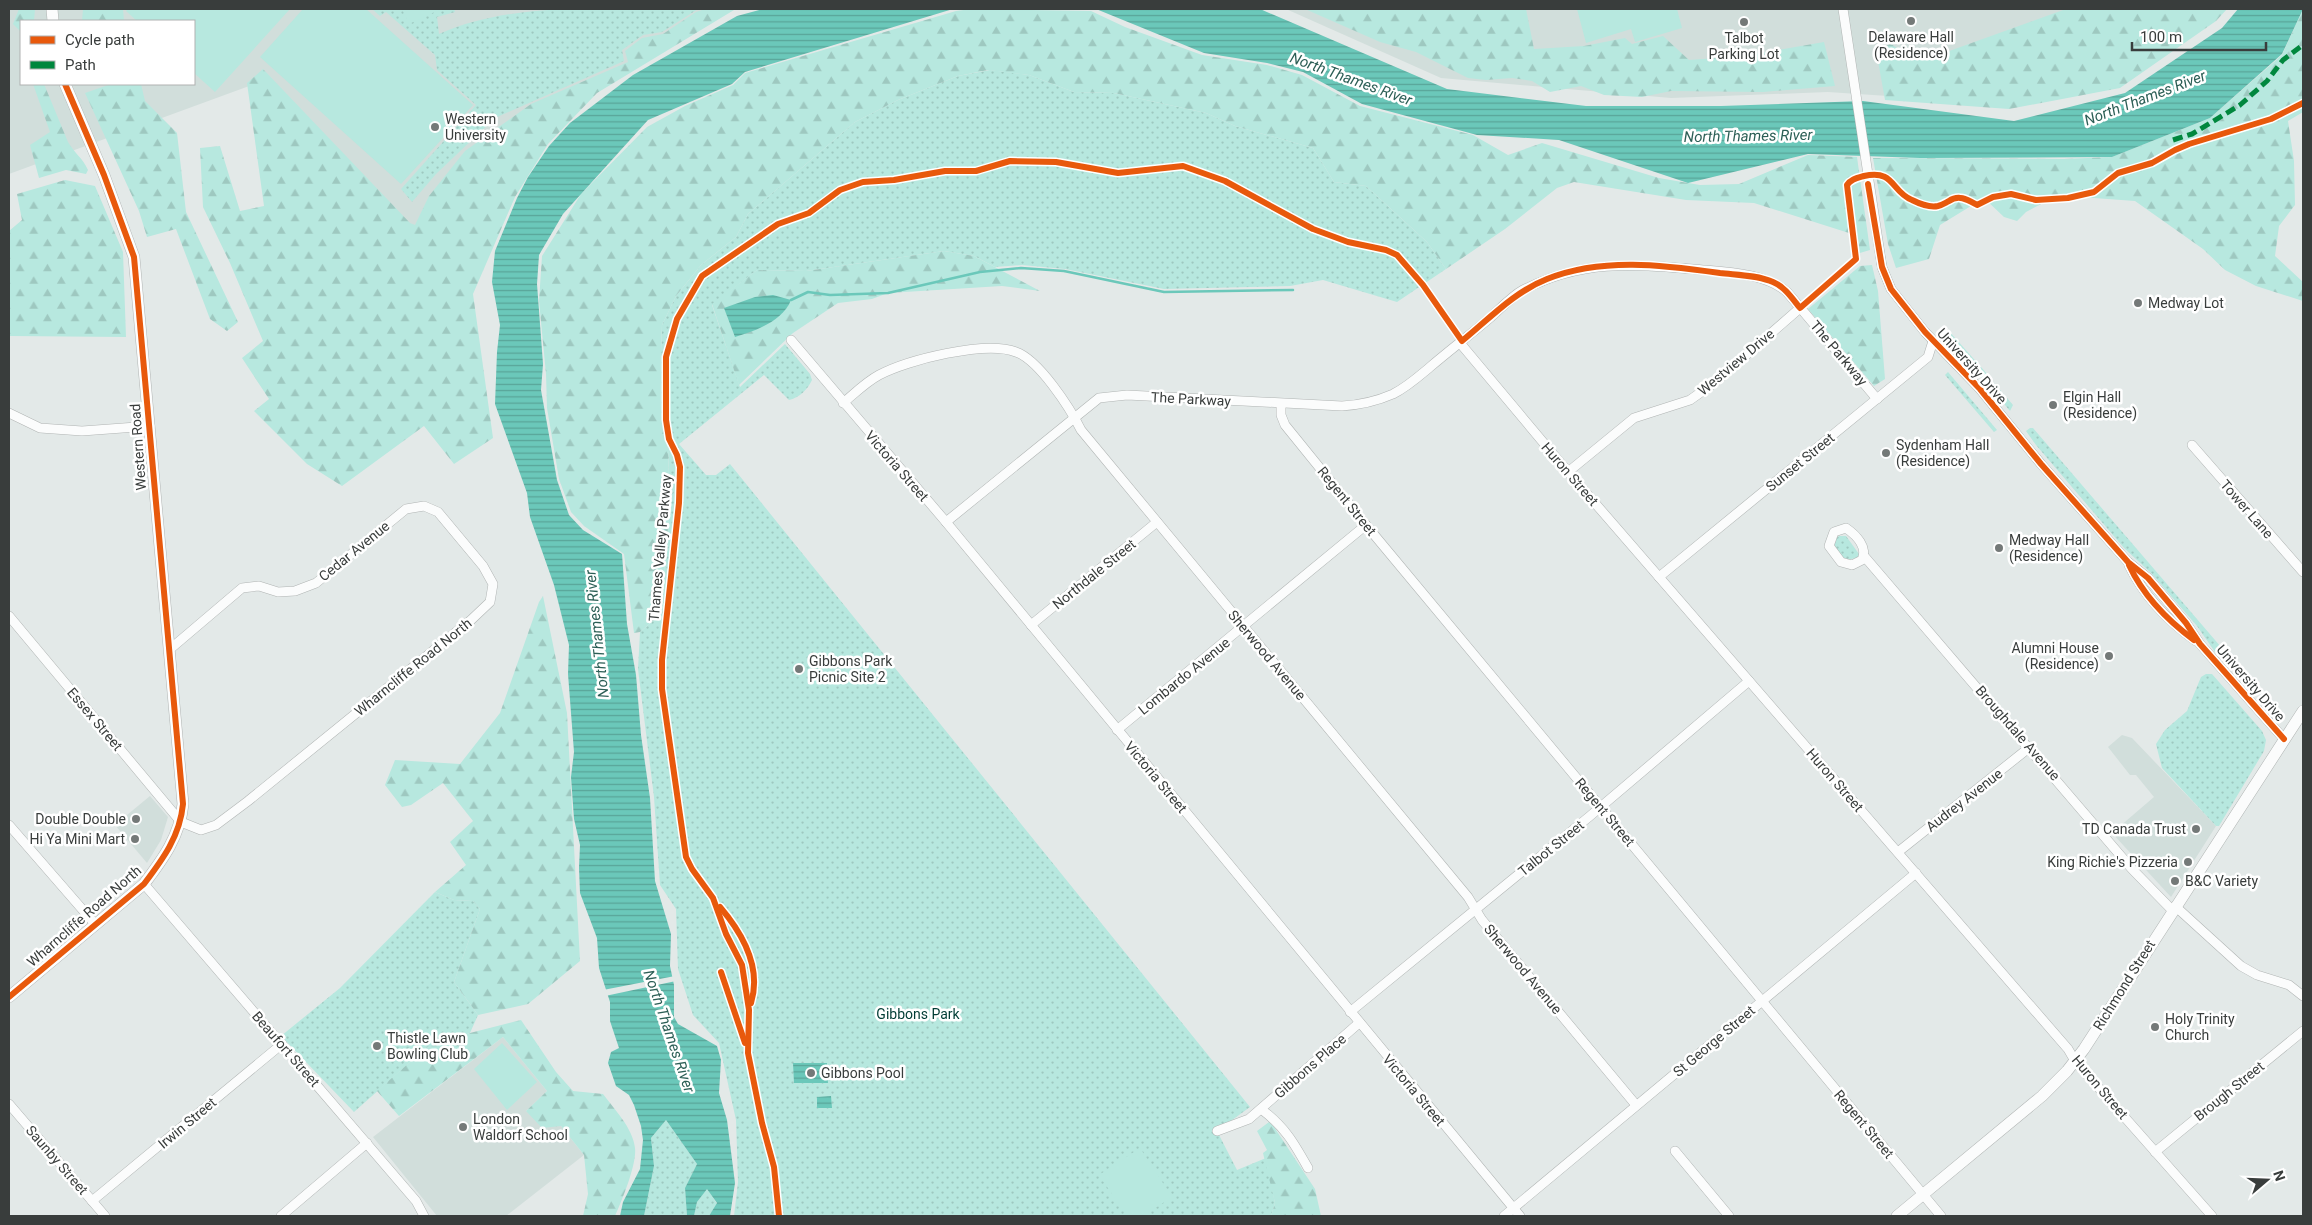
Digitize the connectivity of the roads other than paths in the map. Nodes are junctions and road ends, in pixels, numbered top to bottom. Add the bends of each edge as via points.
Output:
1 (1843, 9) edge
2 (65, 85) edge
3 (1800, 308) junction
4 (791, 340) dead end
5 (1933, 341) junction
6 (1461, 342) junction
7 (1877, 399) junction
8 (843, 403) junction
9 (1281, 404) junction
10 (9, 413) edge
11 (1074, 417) junction
12 (150, 426) junction
13 (2192, 445) dead end
14 (1568, 472) junction
15 (946, 522) junction
16 (1157, 522) junction
17 (1366, 524) junction
18 (1864, 556) junction
19 (2303, 572) edge
20 (1659, 576) junction
21 (493, 584) joint
22 (9, 616) edge
23 (1031, 625) junction
24 (1243, 627) junction
25 (169, 650) junction
26 (1749, 681) junction
27 (2303, 711) edge
28 (1117, 730) junction
29 (2284, 739) junction
30 (2030, 747) junction
31 (1601, 807) junction
32 (182, 822) junction
33 (9, 825) edge
34 (1898, 852) junction
35 (1916, 873) junction
36 (144, 884) junction
37 (2174, 908) junction
38 (1476, 910) junction
39 (95, 924) junction
40 (2303, 996) edge
41 (9, 997) edge
42 (1762, 1001) junction
43 (1350, 1012) junction
44 (1358, 1023) junction
45 (2303, 1031) edge
46 (282, 1044) junction
47 (2075, 1061) junction
48 (9, 1104) edge
49 (1636, 1105) junction
50 (1261, 1109) junction
51 (1217, 1131) dead end
52 (367, 1143) junction
53 (1675, 1150) dead end
54 (2155, 1152) junction
55 (1308, 1168) dead end
56 (1923, 1194) junction
57 (92, 1201) junction
58 (1513, 1209) junction
59 (105, 1216) edge
60 (281, 1216) edge
61 (424, 1216) edge
62 (1504, 1216) edge
63 (1520, 1216) edge
64 (1729, 1216) edge
65 (1897, 1216) edge
66 (1941, 1216) edge
67 (2212, 1216) edge

1 - 5 street, University Drive via 1882,267 1892,289
2 - 12 main road, Western Road via 134,257
3 - 6 street, The Parkway via 1779,286 1756,278 1696,270 1600,265 1572,270 1521,291
3 - 7 street, The Parkway
3 - 14 street, Westview Drive via 1706,389 1690,400 1634,418
4 - 8 street, Victoria Street
5 - 7 street, Sunset Street via 1928,357
5 - 29 street, University Drive via 1980,389 2128,562 2138,584 2168,619 2200,644
6 - 9 street, The Parkway via 1407,385 1384,398 1342,406
6 - 14 street, Huron Street
7 - 20 street, Sunset Street
8 - 11 street, Sherwood Avenue via 880,374 915,359 996,347 1028,358
8 - 15 street, Victoria Street
9 - 11 street, The Parkway via 1111,395 1094,401
9 - 17 street, Regent Street via 1280,415 1285,425
10 - 12 street via 40,428 82,431
11 - 15 street, The Parkway
11 - 16 street, Sherwood Avenue via 1081,430
12 - 25 main road, Western Road
13 - 19 street, Tower Lane
14 - 20 street, Huron Street
15 - 23 street, Victoria Street
16 - 23 street, Northdale Street
16 - 24 street, Sherwood Avenue
17 - 24 street, Lombardo Avenue
17 - 31 street, Regent Street
18 - 18 street, Broughdale Avenue via 1860,542 1846,528 1838,529 1831,536 1829,546 1844,564 1859,563
18 - 30 street, Broughdale Avenue
20 - 26 street, Huron Street
21 - 25 street, Cedar Avenue via 483,566 438,512 424,506 406,509 316,583 295,591 278,592 259,586 242,588
21 - 32 street, Wharncliffe Road North via 490,602 471,620 248,801 216,825 201,830
22 - 32 street, Essex Street
23 - 28 street, Victoria Street
24 - 28 street, Lombardo Avenue
24 - 38 street, Sherwood Avenue
25 - 32 main road, Western Road via 183,795
26 - 31 street, Talbot Street
26 - 34 street, Huron Street
27 - 29 main road, Richmond Street
28 - 43 street, Victoria Street
29 - 37 main road, Richmond Street
30 - 34 street, Audrey Avenue
30 - 37 street, Broughdale Avenue via 2132,869
31 - 38 street, Talbot Street
31 - 42 street, Regent Street
32 - 36 main road, Wharncliffe Road North via 165,855
33 - 39 street
34 - 35 street, Huron Street
35 - 42 street, St George Street
35 - 47 street, Huron Street via 2068,1048
36 - 39 main road, Wharncliffe Road North
36 - 46 street, Beaufort Street
37 - 40 street, Broughdale Avenue via 2241,966 2289,985
37 - 47 main road, Richmond Street
38 - 43 street, Talbot Street
38 - 49 street, Sherwood Avenue
39 - 41 main road, Wharncliffe Road North
42 - 49 street, St George Street
42 - 56 street, Regent Street
43 - 44 street, Victoria Street
44 - 50 street, Gibbons Place
44 - 58 street, Victoria Street
45 - 54 street, Brough Street
46 - 52 street, Beaufort Street
46 - 57 street, Irwin Street
47 - 54 street, Huron Street
47 - 56 main road, Richmond Street via 2042,1096
48 - 57 street, Saunby Street
49 - 58 street, St George Street
50 - 51 street, Gibbons Place via 1242,1123
50 - 55 street, Gibbons Place via 1279,1122 1291,1137
52 - 60 street
52 - 61 street, Beaufort Street via 416,1201
53 - 64 street
54 - 67 street, Huron Street
56 - 65 main road, Richmond Street
56 - 66 street, Regent Street
57 - 59 street, Saunby Street
58 - 62 street, St George Street
58 - 63 street, Victoria Street

